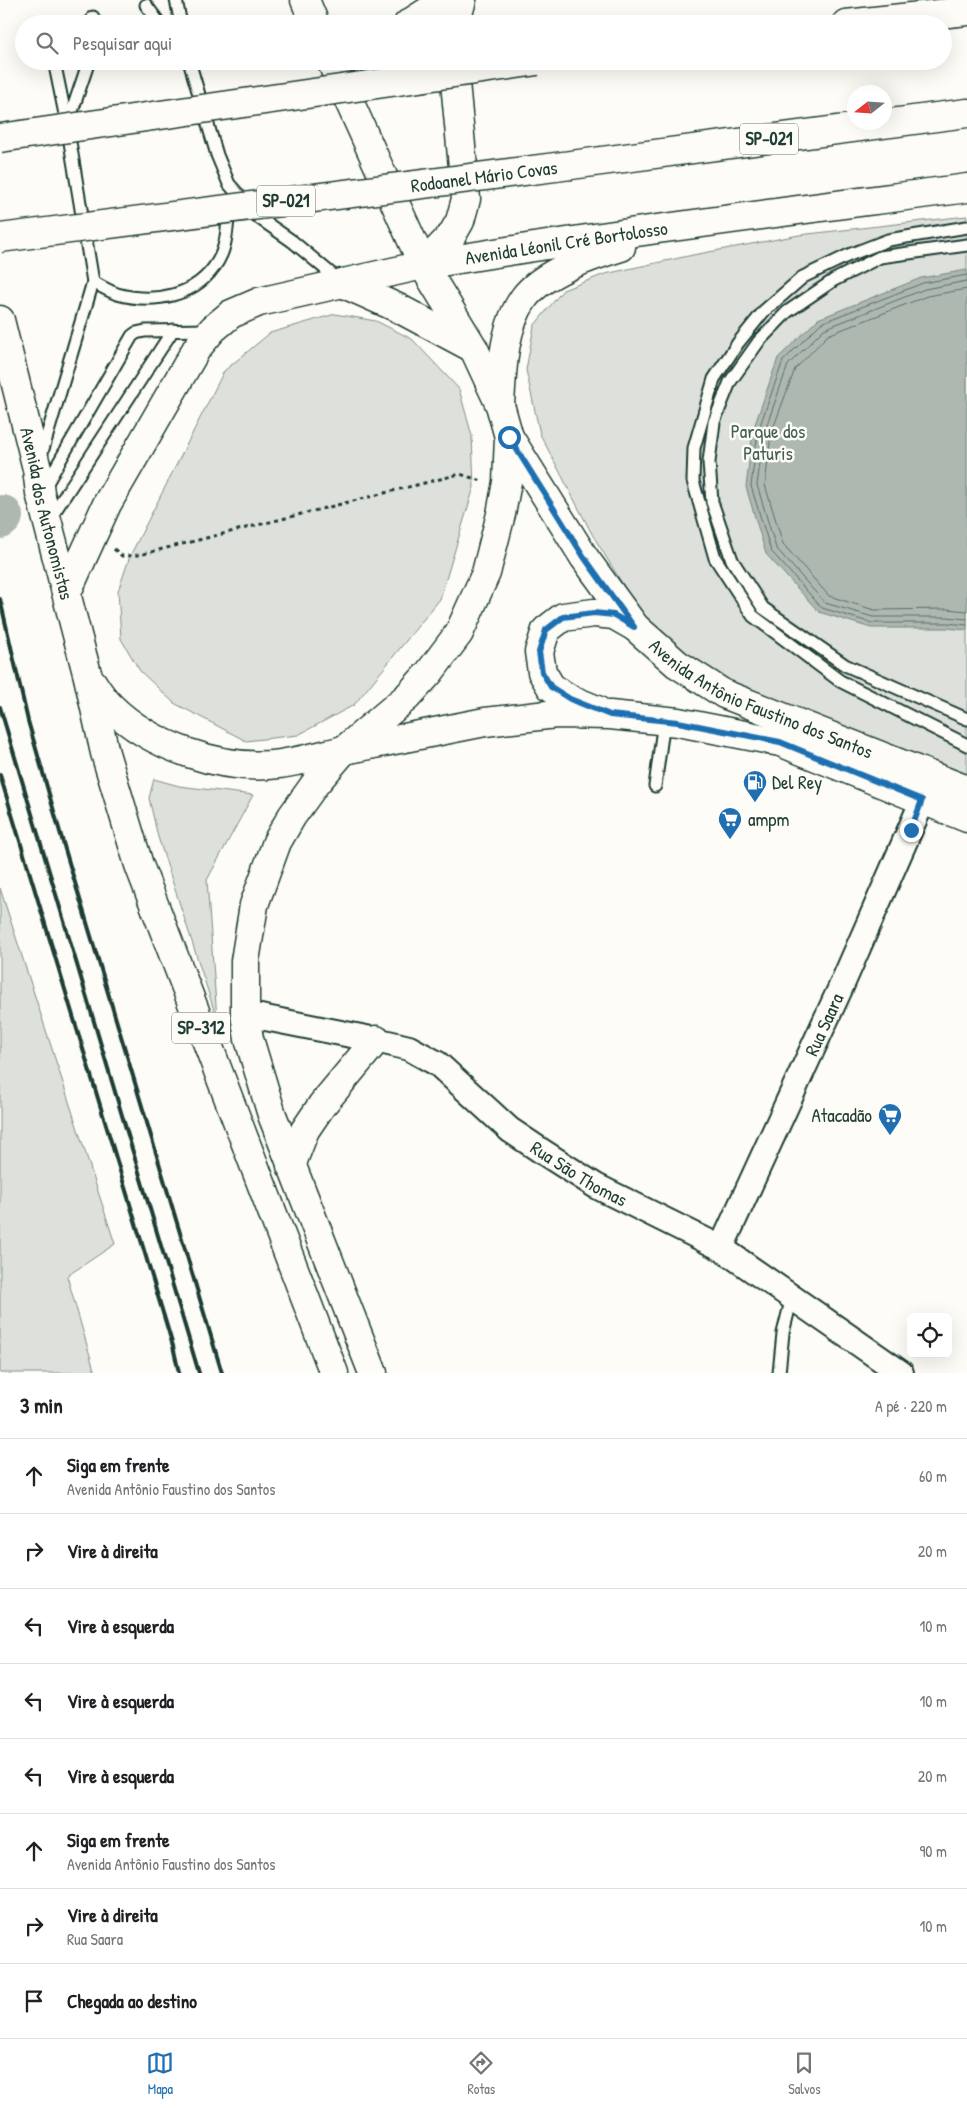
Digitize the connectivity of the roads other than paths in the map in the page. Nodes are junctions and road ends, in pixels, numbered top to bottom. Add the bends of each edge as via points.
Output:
1 (176, 0) edge
2 (305, 0) edge
3 (446, 0) edge
4 (462, 0) edge
5 (146, 5) dead end
6 (967, 11) edge
7 (153, 15) edge
8 (179, 15) edge
9 (311, 15) edge
10 (422, 15) edge
11 (458, 15) edge
12 (930, 15) edge
13 (56, 70) edge
14 (86, 70) edge
15 (191, 70) edge
16 (338, 70) edge
17 (455, 70) edge
18 (474, 70) edge
19 (967, 113) edge
20 (67, 124) junction
21 (0, 138) edge
22 (229, 184) junction
23 (967, 188) edge
24 (709, 222) junction
25 (967, 227) edge
26 (0, 238) edge
27 (967, 245) edge
28 (423, 265) junction
29 (93, 282) junction
30 (342, 283) junction
31 (0, 320) edge
32 (213, 329) junction
33 (173, 330) junction
34 (474, 349) junction
35 (500, 405) junction
36 (509, 437) junction
37 (39, 481) junction
38 (48, 522) junction
39 (67, 592) junction
40 (634, 627) junction
41 (88, 677) junction
42 (610, 715) junction
43 (967, 719) edge
44 (664, 720) junction
45 (967, 745) edge
46 (344, 750) junction
47 (655, 786) dead end
48 (967, 790) edge
49 (922, 800) junction
50 (967, 818) edge
51 (245, 1014) junction
52 (376, 1040) junction
53 (291, 1166) junction
54 (721, 1248) junction
55 (792, 1297) junction
56 (334, 1373) edge
57 (372, 1373) edge
58 (779, 1373) edge
59 (901, 1373) edge

1 - 8 lane
2 - 9 main road
3 - 10 main road
4 - 11 main road
5 - 7 lane
6 - 12 main road
13 - 20 lane
14 - 20 lane
15 - 22 lane
16 - 28 main road
17 - 28 main road via 466,199 452,235
18 - 21 main road, bridge
19 - 26 main road, Rodoanel Mário Covas / SP-021, bridge
20 - 29 lane
22 - 29 lane via 226,236 218,260 204,278 188,290 168,297 144,299 115,294
22 - 30 lane via 259,218
23 - 24 main road, Avenida Léonil Cré Bortolosso
24 - 28 main road, Avenida Léonil Cré Bortolosso
24 - 35 main road, Avenida Léonil Cré Bortolosso via 592,256 542,282 525,298 512,324 503,359
25 - 45 lane via 888,240 849,255 803,277 764,311 714,379 694,448 693,481 715,558 753,616 840,681
27 - 43 lane via 880,257 834,280 787,312 759,341 730,382 714,422 709,462 712,502 732,560 763,608 845,665
28 - 30 main road, Avenida Léonil Cré Bortolosso
28 - 34 main road
29 - 37 lane
30 - 32 main road, Avenida Léonil Cré Bortolosso via 259,302 231,314
30 - 34 main road via 398,308
31 - 37 main road, Avenida dos Autonomistas
32 - 33 lane
32 - 39 main road, Avenida Léonil Cré Bortolosso via 197,348 107,504
33 - 37 lane via 145,331 132,336
33 - 38 lane
34 - 35 main road
35 - 36 main road
36 - 40 main road, Avenida Antônio Faustino dos Santos via 584,557
36 - 46 main road via 507,482 486,573 459,633 407,697
37 - 38 main road, Avenida dos Autonomistas
38 - 39 main road, Avenida dos Autonomistas
39 - 41 main road, Avenida dos Autonomistas
40 - 42 main road via 614,615 594,613 563,617 546,630 539,652 542,672 551,687 570,699
40 - 48 main road, Avenida Antônio Faustino dos Santos via 677,664 724,694
41 - 46 main road, Avenida Antônio Faustino dos Santos via 110,706 144,734 188,754 234,764 278,764
41 - 56 main road, SP-312 via 105,753 139,865
42 - 44 main road, Avenida Antônio Faustino dos Santos
42 - 46 main road, Avenida Antônio Faustino dos Santos via 556,714 484,722
44 - 47 lane
44 - 49 main road, Avenida Antônio Faustino dos Santos via 780,742
46 - 51 main road, SP-312 via 292,816 264,875 254,904 245,961
49 - 50 main road, Avenida Antônio Faustino dos Santos
49 - 54 street, Rua Saara via 844,980
51 - 52 street, Rua São Thomas
51 - 53 main road, SP-312 via 251,1049
52 - 53 main road via 309,1124
52 - 54 street, Rua São Thomas via 409,1048 438,1064 510,1130 596,1186
53 - 57 main road, SP-312
54 - 55 street, Rua São Thomas
55 - 58 lane via 783,1333
55 - 59 street, Rua São Thomas

